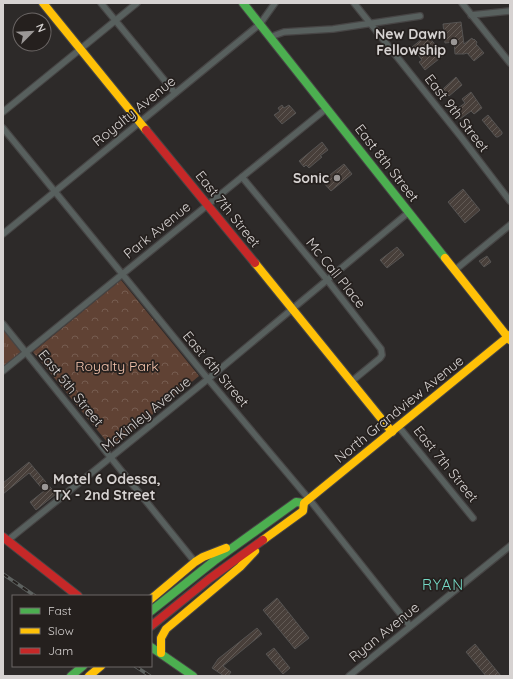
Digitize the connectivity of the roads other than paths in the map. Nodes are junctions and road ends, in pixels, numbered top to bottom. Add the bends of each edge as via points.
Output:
1 (43, 3) edge
2 (101, 3) edge
3 (137, 3) edge
4 (243, 3) edge
5 (275, 3) edge
6 (354, 3) edge
7 (462, 3) edge
8 (510, 11) edge
9 (471, 15) junction
10 (420, 16) dead end
11 (116, 21) junction
12 (371, 23) junction
13 (260, 24) junction
14 (270, 37) junction
15 (80, 49) junction
16 (510, 63) edge
17 (175, 93) junction
18 (327, 108) junction
19 (3, 112) edge
20 (140, 122) junction
21 (3, 128) edge
22 (242, 177) junction
23 (55, 191) junction
24 (510, 202) edge
25 (208, 205) junction
26 (409, 212) junction
27 (510, 226) edge
28 (3, 234) edge
29 (455, 270) junction
30 (122, 274) junction
31 (328, 281) junction
32 (293, 309) junction
33 (3, 324) edge
34 (509, 337) edge
35 (26, 352) junction
36 (3, 371) edge
37 (208, 379) junction
38 (352, 381) junction
39 (396, 429) junction
40 (111, 457) junction
41 (306, 501) junction
42 (473, 518) dead end
43 (266, 538) junction
44 (5, 539) edge
45 (240, 543) junction
46 (510, 546) edge
47 (195, 562) junction
48 (77, 595) edge
49 (152, 598) edge
50 (152, 610) edge
51 (152, 625) edge
52 (410, 626) junction
53 (152, 648) edge
54 (160, 653) junction
55 (82, 667) edge
56 (100, 667) edge
57 (71, 676) edge
58 (89, 676) edge
59 (193, 676) edge
60 (348, 676) edge

1 - 15 main road, East 7th Street
2 - 11 street
3 - 11 street
4 - 13 main road, East 8th Street
5 - 13 street, Royalty Avenue
6 - 12 street, East 9th Street
7 - 9 street
8 - 9 street
9 - 16 street
10 - 12 street
11 - 15 street
11 - 17 street
12 - 14 street via 333,29 284,32
12 - 24 street, East 9th Street
13 - 14 main road, East 8th Street
13 - 17 street, Royalty Avenue
14 - 18 main road, East 8th Street
15 - 19 street
15 - 20 main road, East 7th Street
17 - 20 street, Royalty Avenue
18 - 22 street, Park Avenue
18 - 26 main road, East 8th Street
20 - 23 street, Royalty Avenue
20 - 25 main road, East 7th Street
21 - 23 street, East 6th Street
22 - 25 street, Park Avenue
22 - 31 street, Mc Call Place
23 - 28 street, Royalty Avenue
23 - 30 street, East 6th Street
25 - 30 street, Park Avenue
25 - 32 main road, East 7th Street
26 - 29 main road, East 8th Street
26 - 31 street, McKinley Avenue
27 - 29 street
29 - 34 main road, East 8th Street
30 - 35 street, Park Avenue
30 - 37 street, East 6th Street
31 - 32 street, McKinley Avenue
31 - 38 street, Mc Call Place via 382,352 380,358
32 - 37 street, McKinley Avenue
32 - 38 main road, East 7th Street
33 - 35 street, East 5th Street
34 - 39 main road, North Grandview Avenue
35 - 36 street, Park Avenue
35 - 40 street, East 5th Street
37 - 40 street, McKinley Avenue
37 - 41 street, East 6th Street
38 - 39 main road, East 7th Street
39 - 41 main road, North Grandview Avenue
39 - 42 street, East 7th Street
40 - 44 street, McKinley Avenue
40 - 47 street, East 5th Street
41 - 43 main road, North Grandview Avenue via 303,511
41 - 45 main road, North Grandview Avenue via 296,502
41 - 52 street, East 6th Street
43 - 51 main road, North Grandview Avenue via 209,579
43 - 54 main road via 240,567 166,629 161,638
44 - 48 main road
45 - 47 main road
45 - 50 main road, North Grandview Avenue
46 - 52 street, Ryan Avenue
47 - 49 main road
52 - 60 street, Ryan Avenue
53 - 54 main road
54 - 59 main road
55 - 57 main road
56 - 58 main road

